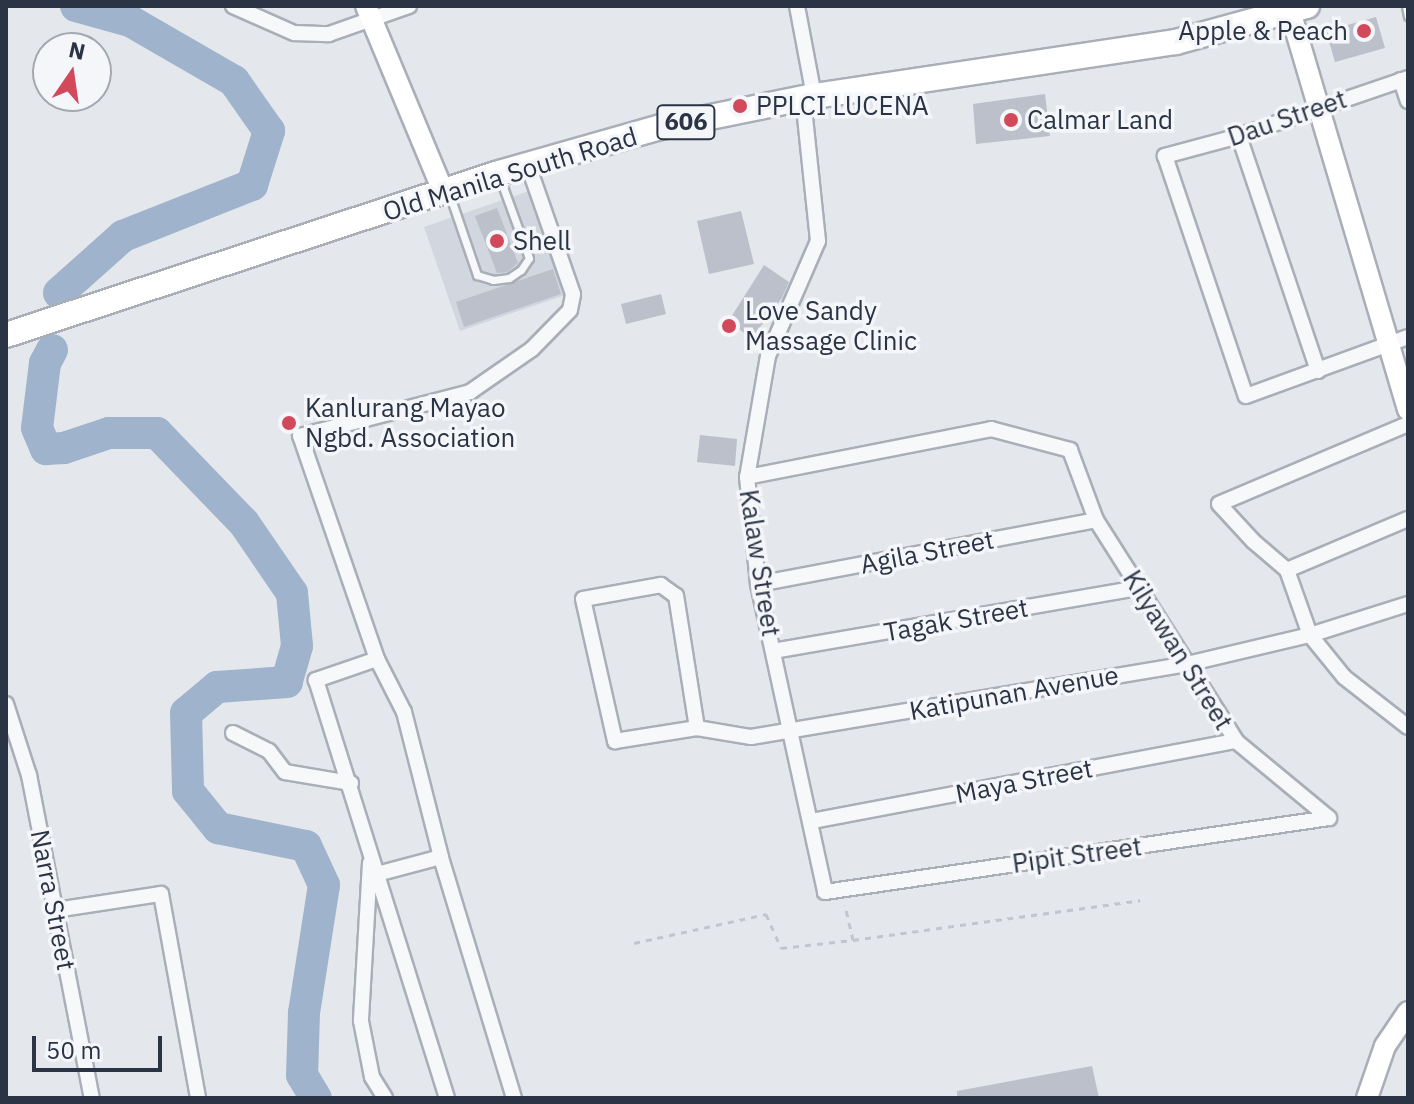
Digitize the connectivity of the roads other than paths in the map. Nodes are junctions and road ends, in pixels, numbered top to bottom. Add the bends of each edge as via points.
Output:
1 (233, 6) edge
2 (409, 6) edge
3 (797, 6) edge
4 (1406, 6) edge
5 (1299, 9) edge
6 (369, 13) edge
7 (1408, 16) edge
8 (1405, 79) edge
9 (809, 97) junction
10 (1408, 101) edge
11 (1321, 107) junction
12 (1239, 136) junction
13 (528, 165) junction
14 (499, 173) junction
15 (446, 192) junction
16 (6, 335) edge
17 (1398, 341) edge
18 (1318, 371) junction
19 (1408, 410) edge
20 (1408, 424) edge
21 (747, 477) junction
22 (1408, 519) edge
23 (1096, 520) junction
24 (1287, 570) junction
25 (758, 584) junction
26 (1139, 588) junction
27 (1408, 604) edge
28 (1310, 635) junction
29 (773, 651) junction
30 (377, 659) junction
31 (1187, 664) junction
32 (6, 704) edge
33 (1408, 727) edge
34 (697, 728) junction
35 (789, 731) junction
36 (233, 733) dead end
37 (1236, 741) junction
38 (351, 783) junction
39 (1329, 818) joint
40 (812, 821) junction
41 (371, 851) junction
42 (441, 857) junction
43 (377, 874) junction
44 (825, 892) joint
45 (55, 910) junction
46 (1408, 1012) edge
47 (92, 1098) edge
48 (198, 1098) edge
49 (385, 1098) edge
50 (447, 1098) edge
51 (514, 1098) edge
52 (1367, 1098) edge

1 - 6 street via 294,33 329,34
2 - 6 street
3 - 9 street, Kalaw Street
4 - 7 lane
5 - 9 main road, Old Manila South Road / 606 via 1176,42
5 - 11 street
6 - 15 street
8 - 10 street
8 - 11 street, Dau Street
9 - 13 main road, Old Manila South Road / 606 via 661,127
9 - 21 street, Kalaw Street via 818,241 768,356
11 - 12 street, Dau Street
11 - 17 street
12 - 18 street
12 - 18 street, Dau Street via 1165,156 1246,396
13 - 14 main road, Old Manila South Road / 606
13 - 30 street via 573,294 570,310 532,349 470,392 300,436
14 - 15 main road, Old Manila South Road / 606
14 - 15 lane via 529,258 509,278 477,275
15 - 16 main road, Old Manila South Road / 606
17 - 18 street
17 - 19 street
20 - 24 street via 1219,504
21 - 23 street, Kilyawan Street via 991,429 1070,450
21 - 25 street, Kalaw Street
22 - 24 street
23 - 25 street, Agila Street
23 - 26 street, Kilyawan Street
24 - 28 street
25 - 29 street, Kalaw Street
26 - 29 street, Tagak Street
26 - 31 street, Kilyawan Street
27 - 28 street, Katipunan Avenue
28 - 31 street, Katipunan Avenue
28 - 33 street via 1344,677
29 - 35 street, Kalaw Street
30 - 38 street via 316,680
30 - 42 street via 404,712
31 - 35 street, Katipunan Avenue
31 - 37 street, Kilyawan Street
32 - 45 street, Narra Street via 29,775
34 - 34 street, Katipunan Avenue via 676,596 661,585 583,599 615,741
34 - 35 street, Katipunan Avenue via 751,737
35 - 40 street, Kalaw Street
36 - 38 street via 269,751 285,772
37 - 39 street, Kilyawan Street
37 - 40 street, Maya Street
38 - 41 street
39 - 44 street, Pipit Street
40 - 44 street, Kalaw Street
41 - 43 street
41 - 49 street via 361,1021 372,1077
42 - 43 street
42 - 51 street
43 - 50 street
45 - 47 street, Narra Street
45 - 48 street via 161,894
46 - 52 street via 1385,1046

